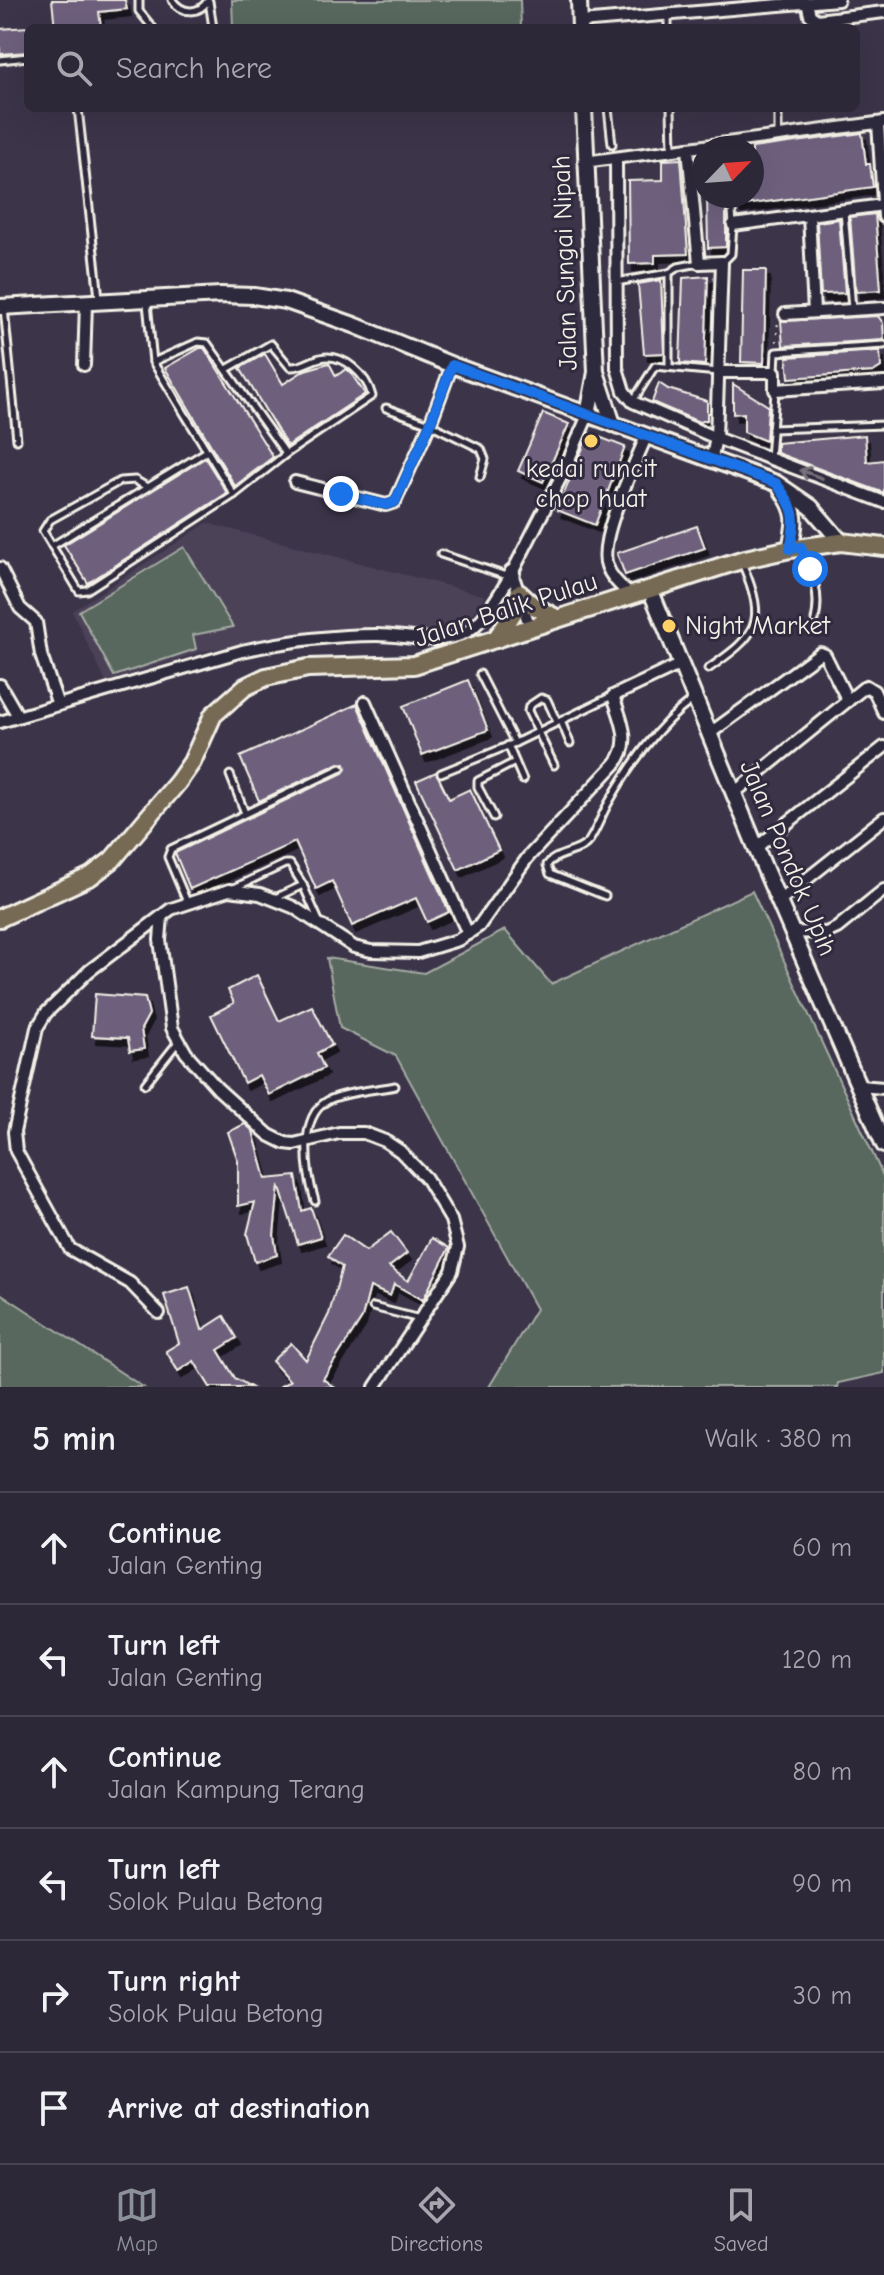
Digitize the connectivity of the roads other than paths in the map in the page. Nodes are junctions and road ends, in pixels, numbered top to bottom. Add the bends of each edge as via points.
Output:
1 (139, 0) edge
2 (172, 0) edge
3 (209, 0) edge
4 (579, 0) edge
5 (683, 0) edge
6 (838, 0) edge
7 (785, 3) edge
8 (807, 3) junction
9 (735, 5) edge
10 (884, 12) edge
11 (685, 15) junction
12 (668, 16) junction
13 (150, 24) edge
14 (212, 24) edge
15 (580, 24) edge
16 (590, 24) edge
17 (668, 24) edge
18 (24, 57) edge
19 (0, 60) edge
20 (78, 112) edge
21 (584, 112) edge
22 (608, 112) edge
23 (671, 112) edge
24 (778, 112) edge
25 (881, 123) edge
26 (778, 135) junction
27 (764, 138) edge
28 (612, 144) dead end
29 (688, 148) junction
30 (692, 148) edge
31 (672, 150) junction
32 (616, 158) junction
33 (584, 162) junction
34 (883, 205) edge
35 (732, 208) edge
36 (844, 210) junction
37 (809, 215) junction
38 (884, 217) edge
39 (733, 225) junction
40 (722, 262) junction
41 (699, 263) junction
42 (669, 273) junction
43 (615, 282) junction
44 (146, 298) junction
45 (92, 302) junction
46 (2, 307) edge
47 (884, 308) edge
48 (852, 309) junction
49 (814, 312) junction
50 (785, 314) road end
51 (884, 345) edge
52 (153, 362) junction
53 (84, 365) dead end
54 (452, 365) junction
55 (669, 365) junction
56 (227, 369) junction
57 (596, 372) junction
58 (718, 372) junction
59 (775, 372) junction
60 (884, 383) edge
61 (775, 390) junction
62 (633, 402) junction
63 (386, 408) dead end
64 (588, 415) junction
65 (430, 424) junction
66 (613, 424) junction
67 (884, 425) edge
68 (772, 429) junction
69 (646, 437) junction
70 (716, 438) junction
71 (17, 440) dead end
72 (207, 451) junction
73 (286, 454) junction
74 (769, 459) junction
75 (711, 461) junction
76 (480, 477) dead end
77 (295, 482) dead end
78 (776, 483) junction
79 (147, 487) junction
80 (234, 495) junction
81 (884, 502) edge
82 (841, 542) junction
83 (52, 546) junction
84 (884, 547) edge
85 (795, 548) junction
86 (441, 554) dead end
87 (741, 560) junction
88 (1, 575) edge
89 (511, 575) junction
90 (650, 589) junction
91 (630, 595) junction
92 (520, 597) junction
93 (556, 618) junction
94 (815, 620) dead end
95 (530, 628) junction
96 (496, 639) junction
97 (681, 664) junction
98 (708, 669) dead end
99 (480, 674) dead end
100 (0, 685) edge
101 (613, 696) junction
102 (694, 698) junction
103 (882, 699) edge
104 (848, 701) junction
105 (365, 702) dead end
106 (58, 705) junction
107 (884, 713) edge
108 (18, 716) junction
109 (0, 722) edge
110 (559, 722) junction
111 (538, 732) junction
112 (709, 734) junction
113 (570, 743) dead end
114 (511, 744) junction
115 (884, 747) edge
116 (515, 762) junction
117 (554, 765) dead end
118 (341, 768) dead end
119 (441, 773) dead end
120 (230, 775) dead end
121 (523, 780) dead end
122 (734, 793) junction
123 (245, 813) junction
124 (494, 817) dead end
125 (884, 818) edge
126 (757, 847) junction
127 (303, 885) junction
128 (229, 890) junction
129 (884, 890) edge
130 (605, 896) dead end
131 (274, 898) junction
132 (779, 901) junction
133 (187, 902) junction
134 (162, 916) junction
135 (0, 918) edge
136 (322, 928) junction
137 (792, 932) junction
138 (468, 934) junction
139 (178, 1042) junction
140 (145, 1084) dead end
141 (395, 1086) dead end
142 (859, 1086) junction
143 (884, 1088) edge
144 (308, 1140) junction
145 (884, 1145) edge
146 (315, 1201) dead end
147 (373, 1307) dead end
148 (159, 1313) dead end
149 (421, 1319) junction
150 (375, 1387) edge

1 - 13 lane via 139,11
2 - 3 lane via 189,12
3 - 14 lane
4 - 15 main road
5 - 11 street
6 - 8 street
7 - 8 street
7 - 9 street
8 - 10 street via 817,20
9 - 11 street
11 - 12 street
12 - 16 street
12 - 17 lane
18 - 19 lane
20 - 45 lane
21 - 33 main road, Jalan Sungai Nipah
22 - 28 lane
23 - 31 lane
24 - 26 lane
25 - 26 street
25 - 34 street
26 - 27 street
29 - 30 street
29 - 31 street
29 - 41 street
31 - 32 street
32 - 33 street
32 - 43 street
33 - 57 main road, Jalan Sungai Nipah
34 - 36 street
34 - 38 street
35 - 39 lane
36 - 37 street
36 - 48 lane
37 - 39 street
37 - 49 street
39 - 40 lane via 731,254
40 - 41 street
40 - 58 street
41 - 42 lane
42 - 43 lane
42 - 55 lane
43 - 62 street via 617,368
44 - 45 main road
44 - 52 lane
44 - 54 main road via 243,296 286,301
45 - 46 main road
45 - 53 street
46 - 71 lane
47 - 48 street
48 - 49 street
49 - 50 street
51 - 59 lane via 776,352
52 - 56 lane via 202,341
52 - 72 lane
54 - 64 main road
54 - 65 street
55 - 58 lane
55 - 62 lane via 652,368
56 - 73 lane
56 - 73 lane via 271,344 292,367 326,357 358,370 370,398
57 - 64 main road, Jalan Sungai Nipah
57 - 66 main road
58 - 59 street
58 - 70 street
59 - 61 street
60 - 61 street
61 - 68 lane
62 - 70 street
63 - 65 lane
64 - 66 main road
64 - 89 street
65 - 76 lane via 481,449 485,459
65 - 77 street via 395,502 386,505
66 - 69 main road
67 - 68 lane
68 - 74 lane
69 - 75 main road
69 - 91 street via 605,550 607,569
70 - 74 street
70 - 75 street
72 - 79 lane
72 - 80 lane
73 - 80 lane
81 -> 74 street
75 - 78 main road
78 - 82 main road via 811,507
78 - 85 main road via 795,510
79 - 83 lane
79 - 83 lane via 135,480 120,481 50,520 43,531
80 - 83 lane via 84,591 79,591
82 - 84 main road, Jalan Balik Pulau
82 - 85 main road, Jalan Balik Pulau
85 - 87 main road, Jalan Balik Pulau
85 - 94 lane via 818,592
86 - 89 lane
87 - 90 main road, Jalan Balik Pulau
87 - 98 lane via 755,597 753,630
88 - 106 street via 20,608 36,622
89 - 92 street
89 - 106 street via 470,630 453,637 306,638 242,651
90 - 91 main road, Jalan Balik Pulau
90 - 97 main road, Jalan Pondok Upih
91 - 93 main road, Jalan Balik Pulau
92 - 93 main road
92 - 95 street
92 - 96 main road
93 - 95 main road, Jalan Balik Pulau
95 - 96 main road, Jalan Balik Pulau
96 - 135 main road, Jalan Balik Pulau via 414,665 308,668 245,687 213,715 192,762 112,860 91,876
97 - 101 street
97 - 102 main road, Jalan Pondok Upih
99 - 114 lane
100 - 108 street
101 - 110 lane
101 - 138 street via 625,751 528,857 486,918
102 - 112 main road, Jalan Pondok Upih
102 - 130 lane via 641,752 588,842 547,865 550,874
103 - 104 street via 868,686
103 - 107 street
104 - 112 street via 820,653
104 - 122 street
105 - 138 street
106 - 108 street
108 - 109 street
110 - 111 lane
110 - 111 lane via 541,698 528,708
110 - 113 lane
111 - 114 lane
111 - 117 lane
112 - 122 main road, Jalan Pondok Upih
114 - 116 lane
114 - 119 lane
115 - 126 street
116 - 121 lane
116 - 124 lane via 478,781
118 - 123 lane
120 - 123 lane
122 - 126 main road, Jalan Pondok Upih
123 - 133 lane via 171,849 168,857
125 - 132 street
126 - 132 main road, Jalan Pondok Upih
127 - 128 lane via 288,863
127 - 131 lane
127 - 136 lane
128 - 131 street
128 - 133 street
129 - 137 street via 837,928 826,933
131 - 136 street
132 - 137 main road, Jalan Pondok Upih
133 - 134 street
134 - 139 street via 165,986
134 - 148 street via 89,971 40,1021 13,1141 70,1249 130,1283
136 - 138 street via 354,947 393,952 436,948
137 - 142 main road, Jalan Pondok Upih
139 - 140 lane
139 - 144 street via 218,1089 269,1135 285,1143
141 - 144 lane via 325,1102 314,1114
142 - 143 street
142 - 145 main road, Jalan Pondok Upih
144 - 146 lane via 306,1161
144 - 149 street via 364,1133 400,1151 426,1178 451,1220 458,1247 452,1271
147 - 149 lane
149 - 150 street

